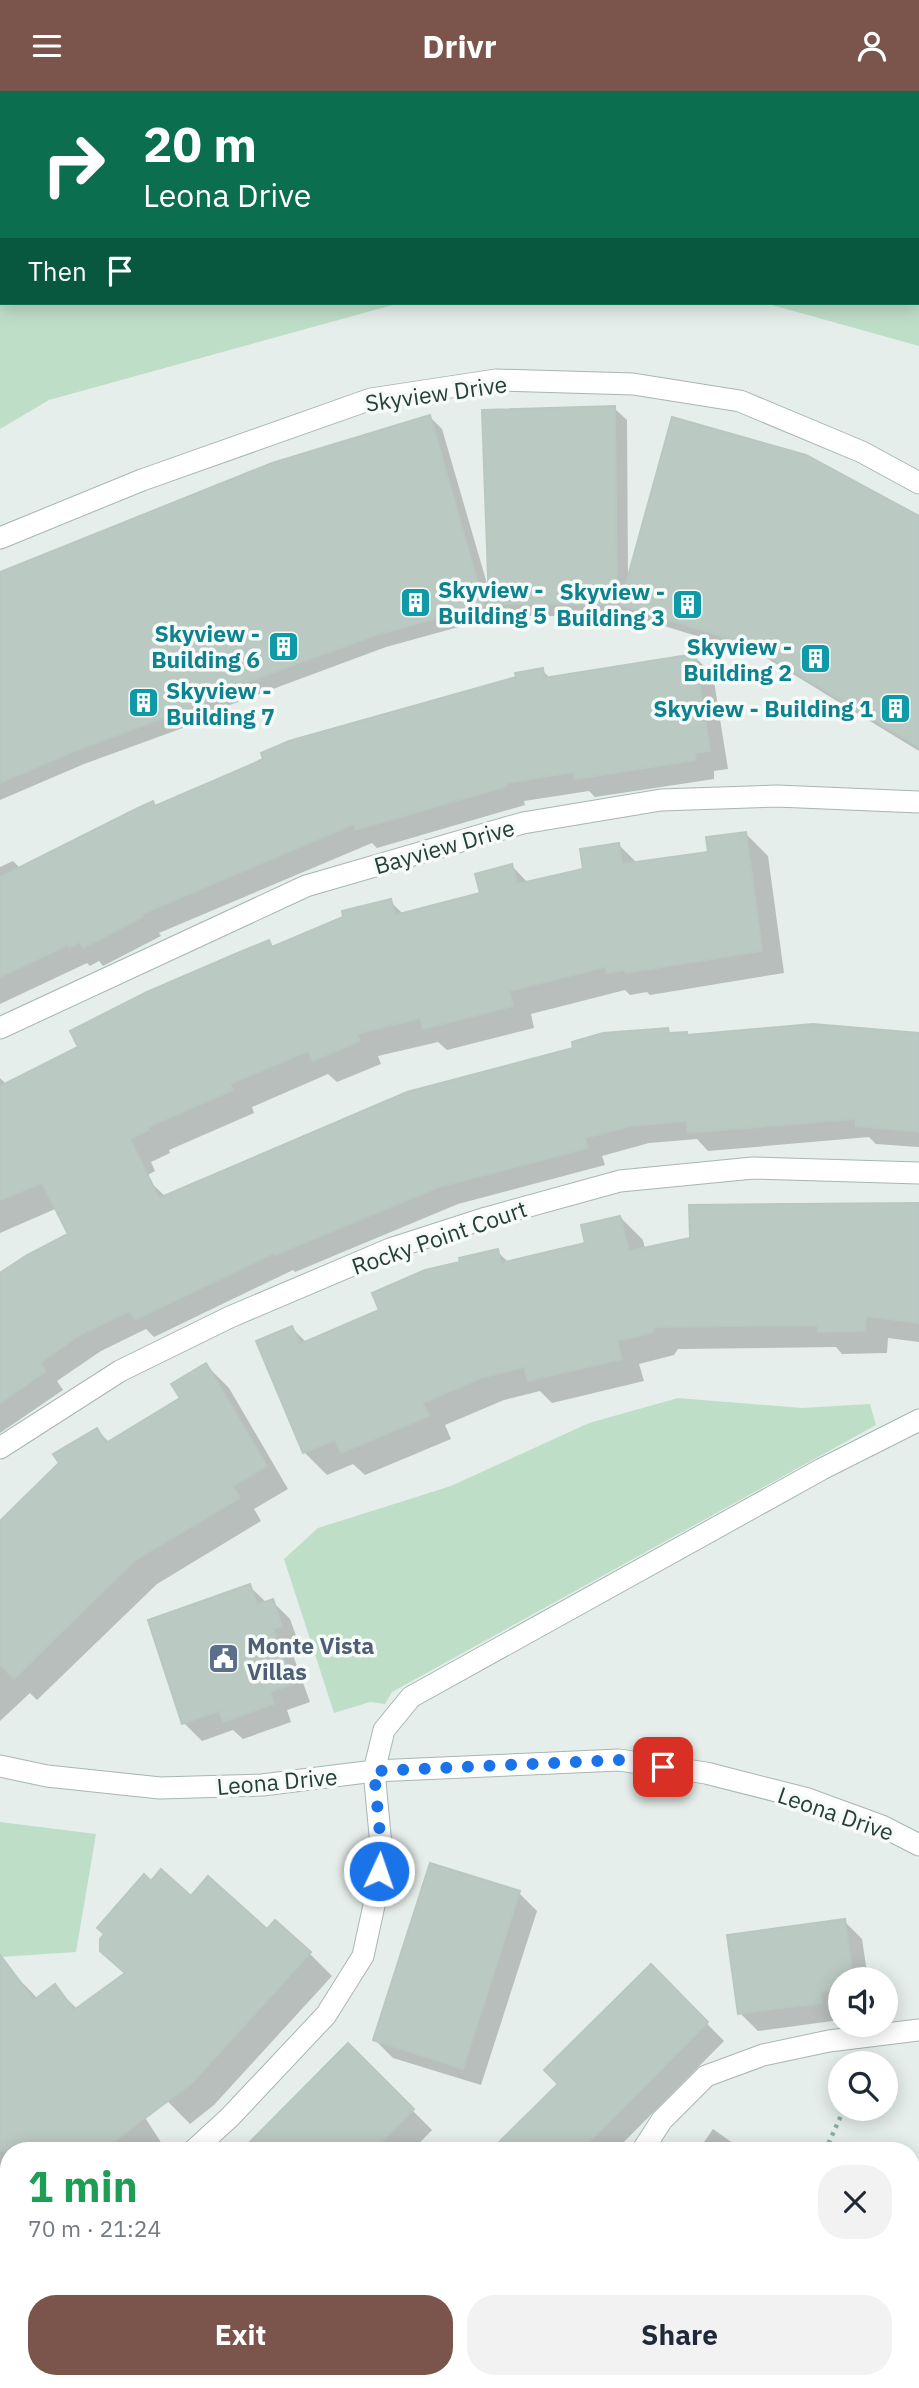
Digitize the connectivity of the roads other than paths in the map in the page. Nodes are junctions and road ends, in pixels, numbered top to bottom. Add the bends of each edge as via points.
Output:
1 (919, 483) edge
2 (0, 538) edge
3 (919, 803) edge
4 (0, 1028) edge
5 (919, 1173) edge
6 (919, 1420) edge
7 (0, 1448) edge
8 (0, 1766) edge
9 (374, 1771) junction
10 (919, 1845) edge
11 (919, 2030) edge
12 (202, 2142) edge
13 (648, 2142) edge

1 - 2 street, Skyview Drive via 862,452 740,401 633,384 496,380 370,399 142,480
3 - 4 street, Bayview Drive via 777,796 661,800 523,823 306,886
5 - 7 street, Rocky Point Court via 753,1168 634,1180 486,1218 390,1249 230,1317 120,1371
6 - 9 street via 822,1468 411,1697 384,1730
8 - 9 street, Leona Drive via 47,1776 160,1788 262,1785
9 - 10 street, Leona Drive via 619,1760 706,1773 808,1799
9 - 12 street via 381,1845 363,1957 326,2015
11 - 13 street via 763,2055 706,2077 662,2120

